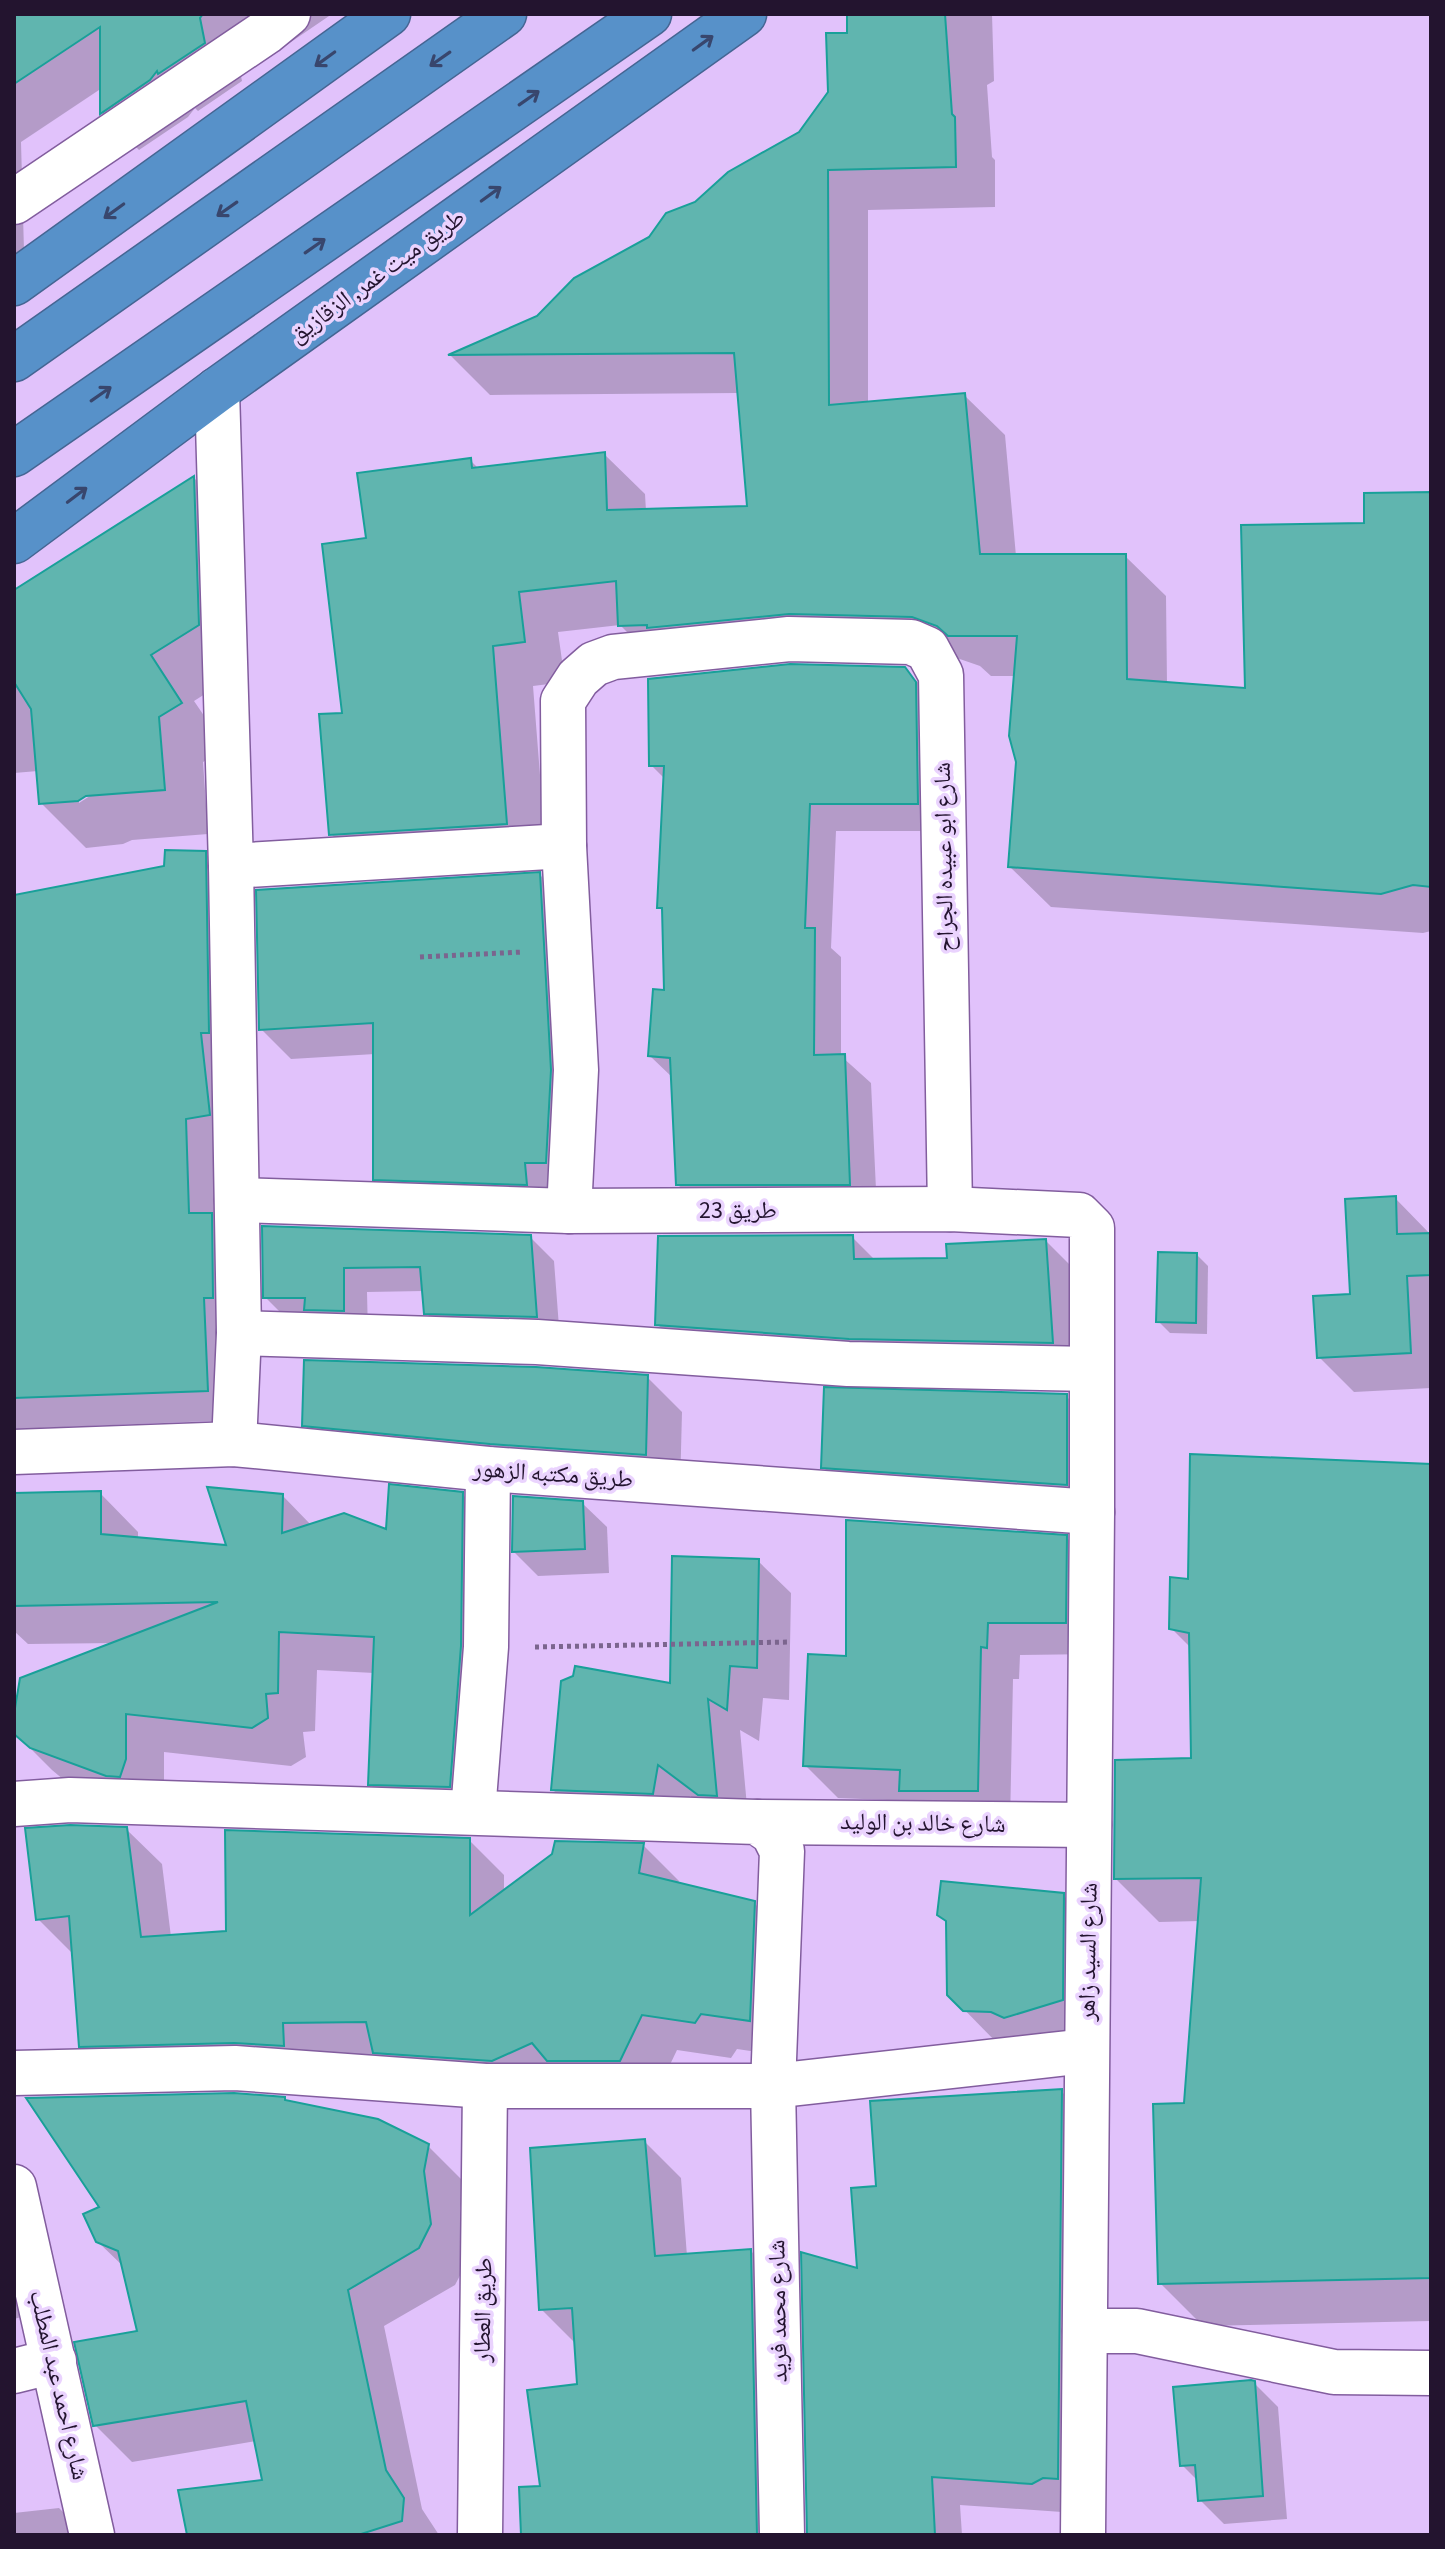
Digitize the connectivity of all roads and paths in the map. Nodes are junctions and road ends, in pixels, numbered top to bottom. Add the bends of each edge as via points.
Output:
1 (288, 14) edge
2 (388, 14) edge
3 (504, 14) edge
4 (649, 14) edge
5 (744, 14) edge
6 (14, 202) edge
7 (14, 283) edge
8 (14, 359) edge
9 (217, 390) junction
10 (14, 454) edge
11 (14, 541) edge
12 (564, 846) junction
13 (231, 866) junction
14 (569, 949) junction
15 (420, 957) dead end
16 (237, 1200) junction
17 (950, 1209) junction
18 (569, 1211) junction
19 (239, 1333) junction
20 (1091, 1369) junction
21 (234, 1444) junction
22 (14, 1452) edge
23 (488, 1469) junction
24 (1092, 1512) junction
25 (790, 1642) dead end
26 (486, 1647) junction
27 (14, 1804) edge
28 (473, 1812) junction
29 (757, 1822) junction
30 (1089, 1825) junction
31 (1086, 2051) junction
32 (14, 2073) edge
33 (485, 2086) junction
34 (773, 2086) junction
35 (14, 2187) edge
36 (1085, 2331) junction
37 (34, 2366) edge
38 (1431, 2373) edge
39 (92, 2535) edge
40 (480, 2535) edge
41 (782, 2535) edge
42 (1083, 2535) edge

1 - 6 street
2 -> 7 highway
3 -> 8 highway
10 -> 4 highway
9 -> 5 highway, طريق ميت غمر, الزقازيق
11 -> 9 highway, طريق ميت غمر, الزقازيق
9 - 13 street
12 - 13 street
12 - 14 street, شارع ابو عبيده الجراح
12 - 17 street, شارع ابو عبيده الجراح via 563,701 594,664 613,657 789,639 911,642 927,649 941,675
13 - 16 street
14 - 15 path
14 - 18 street, شارع ابو عبيده الجراح via 576,1070
16 - 18 street, طريق 23
16 - 19 street
17 - 18 street, طريق 23
17 - 20 street, طريق 23 via 1085,1219 1092,1228
19 - 20 street via 537,1342 848,1364
19 - 21 street
20 - 24 street, شارع السيد زاهر
21 - 22 street, طريق مكتبه الزهور
21 - 23 street, طريق مكتبه الزهور
23 - 24 street, طريق مكتبه الزهور
23 - 26 street
24 - 30 street, شارع السيد زاهر
25 - 26 path
26 - 28 street
27 - 28 street, شارع خالد بن الوليد via 70,1800
28 - 29 street, شارع خالد بن الوليد
29 - 30 street, شارع خالد بن الوليد
29 - 34 street, شارع محمد فريد via 773,1833 782,1851
30 - 31 street, شارع السيد زاهر
31 - 34 street
31 - 36 street, شارع السيد زاهر
32 - 33 street via 235,2068
33 - 34 street
33 - 40 street, طريق العطار
34 - 41 street, شارع محمد فريد
35 - 37 street, شارع احمد عبد المطلب
36 - 38 street via 1137,2331 1334,2372
36 - 42 street, شارع السيد زاهر
37 - 39 street, شارع احمد عبد المطلب

